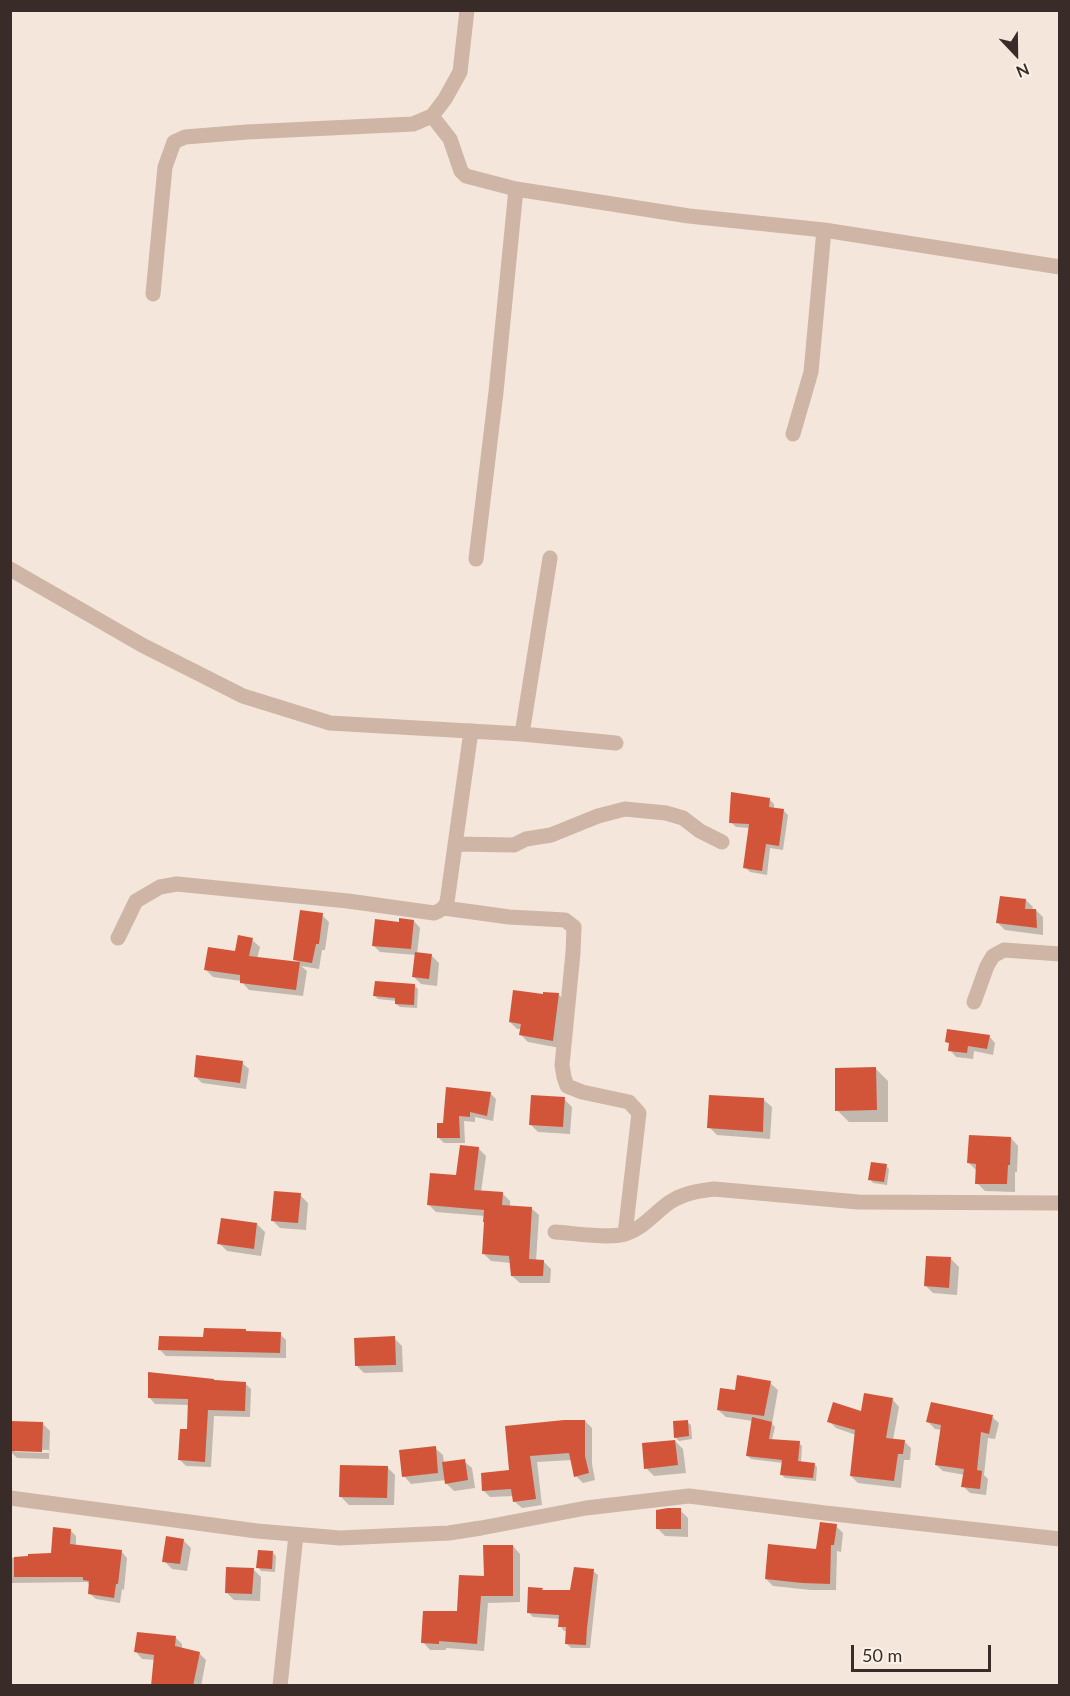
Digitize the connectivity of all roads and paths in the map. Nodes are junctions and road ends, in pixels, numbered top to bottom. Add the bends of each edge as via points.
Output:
1 (467, 10) edge
2 (432, 116) junction
3 (516, 189) junction
4 (824, 230) junction
5 (1059, 267) edge
6 (153, 294) dead end
7 (794, 434) dead end
8 (550, 558) dead end
9 (476, 559) dead end
10 (10, 569) edge
11 (471, 731) junction
12 (522, 734) junction
13 (616, 743) dead end
14 (722, 842) dead end
15 (455, 844) junction
16 (444, 908) junction
17 (118, 938) dead end
18 (1059, 954) edge
19 (974, 1002) dead end
20 (1059, 1203) edge
21 (555, 1232) dead end
22 (625, 1234) junction
23 (10, 1498) edge
24 (296, 1535) junction
25 (1059, 1536) edge
26 (280, 1686) edge

1 - 2 street via 460,72
2 - 3 street via 450,139 466,176
2 - 6 street via 412,124 248,132 174,141 165,167
3 - 4 street via 689,216
3 - 9 street
4 - 5 street
4 - 7 street via 812,372
8 - 12 street
10 - 11 street via 142,645 243,696 330,723
11 - 12 street
11 - 15 street
12 - 13 street
14 - 15 street via 683,818 625,809 514,845
15 - 16 street
16 - 17 street via 434,913 177,884 160,887 136,901
16 - 22 street via 565,920 574,927 562,1065 567,1086 629,1102 639,1113
18 - 19 street via 1004,951 993,956
20 - 22 street via 858,1202 714,1189 693,1191 671,1202 639,1229
21 - 22 street
23 - 24 street
24 - 25 street via 340,1538 449,1533 586,1508 689,1496
24 - 26 street

